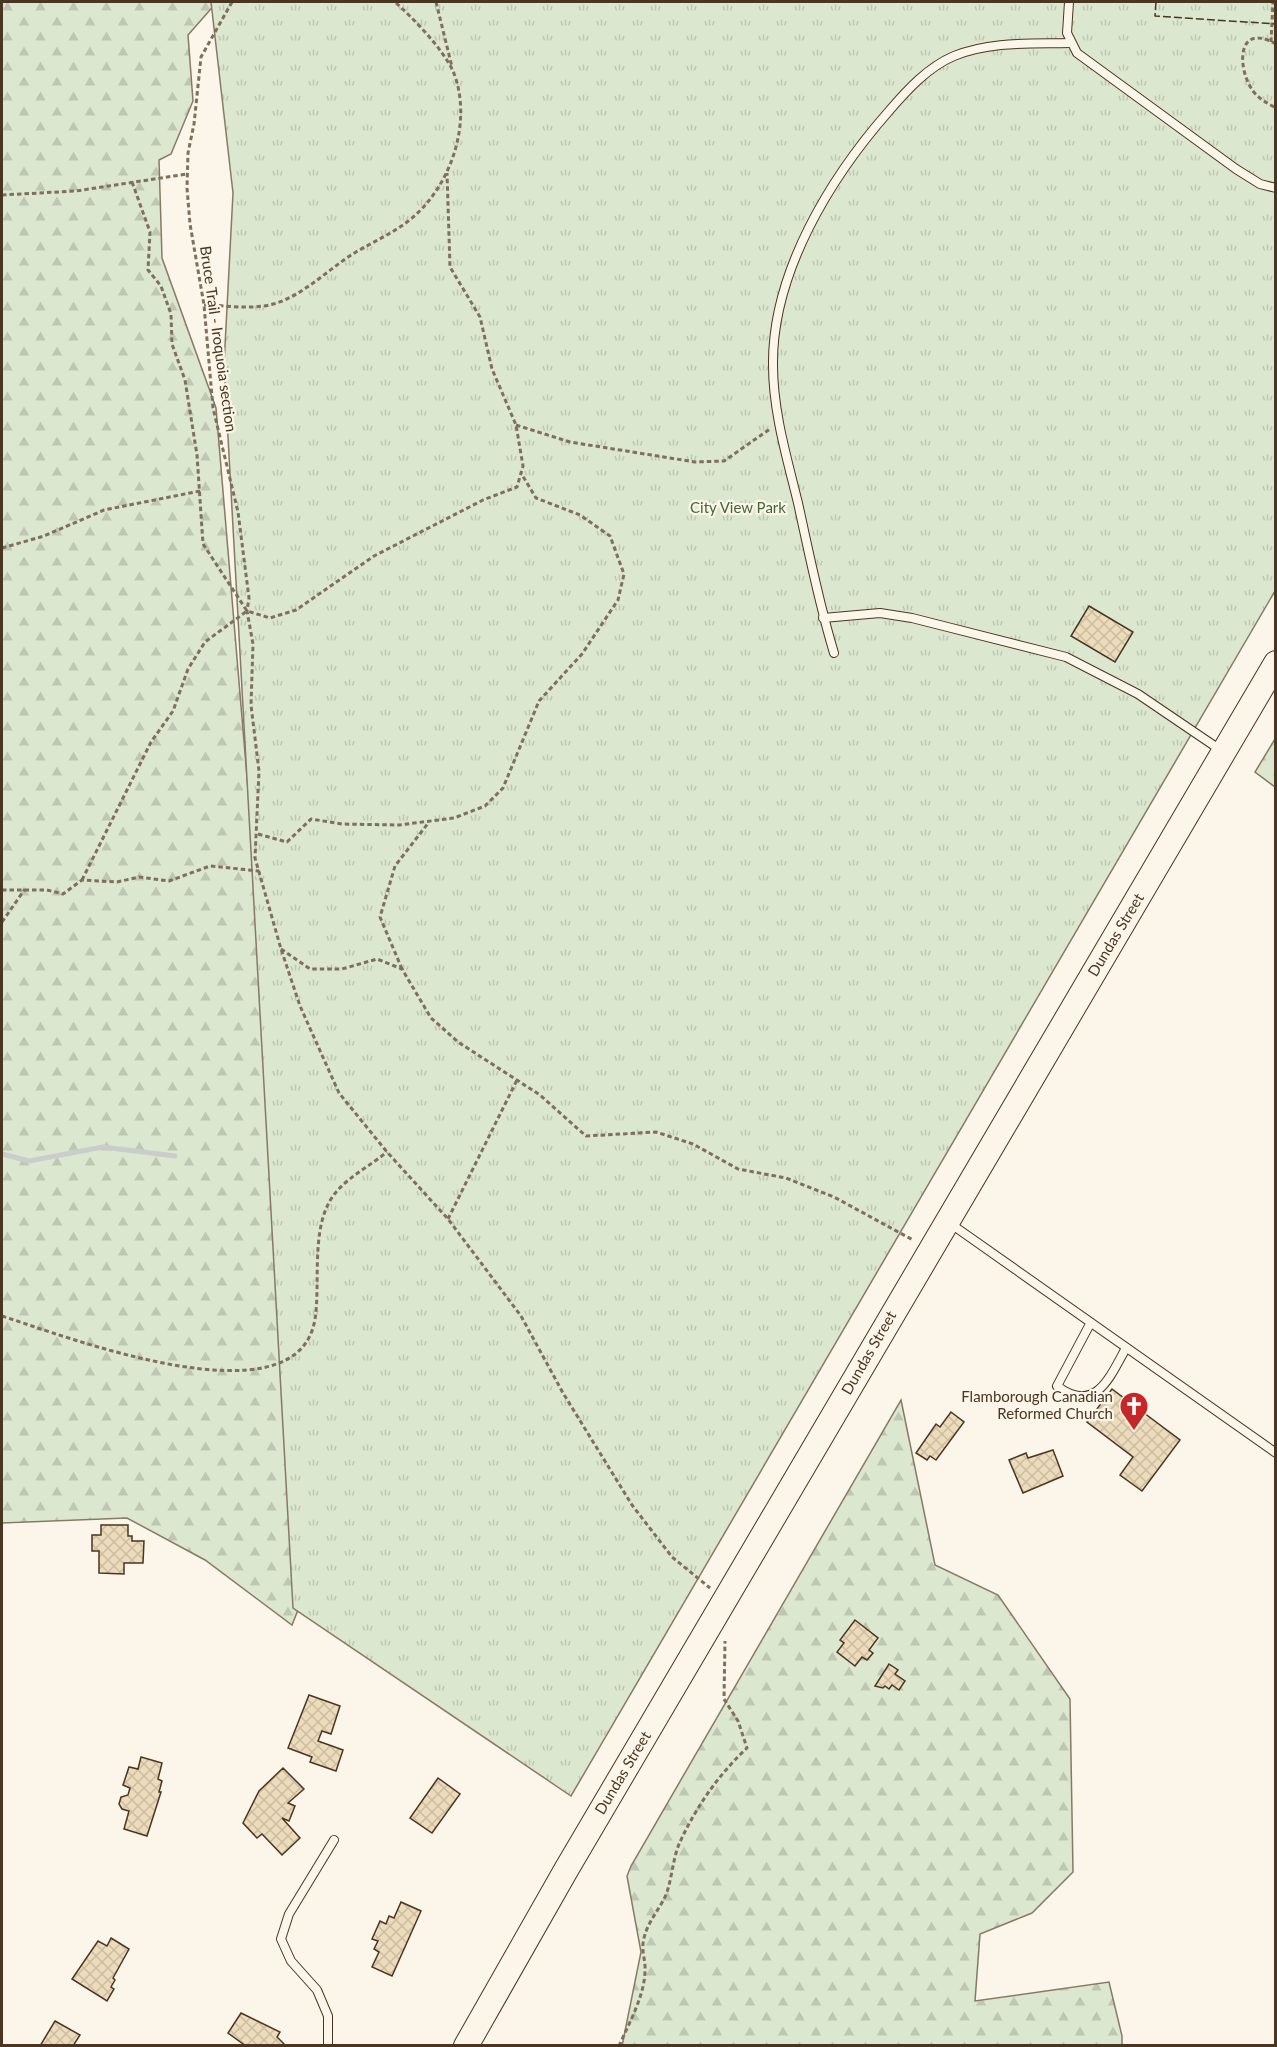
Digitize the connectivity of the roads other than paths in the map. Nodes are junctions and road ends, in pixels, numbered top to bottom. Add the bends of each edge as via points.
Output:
1 (1069, 2) edge
2 (1070, 44) junction
3 (1275, 188) edge
4 (823, 618) junction
5 (834, 653) dead end
6 (1275, 663) edge
7 (1223, 752) junction
8 (946, 1221) junction
9 (1090, 1324) junction
10 (1126, 1348) junction
11 (1275, 1454) edge
12 (334, 1840) dead end
13 (328, 2046) edge
14 (465, 2046) edge

1 - 2 lane
2 - 3 lane via 1236,170
2 - 4 lane via 1003,44 953,57 913,84 870,132 832,184 800,246 780,309 772,364 779,423
4 - 5 lane
4 - 7 lane via 880,613 912,618 1066,657 1138,694
6 - 7 main road, Dundas Street
7 - 8 main road, Dundas Street
8 - 9 lane
8 - 14 main road, Dundas Street
9 - 10 lane
9 - 10 lane via 1057,1386 1067,1394 1086,1396 1103,1387
10 - 11 lane
12 - 13 lane via 289,1914 281,1939 291,1961 317,1990 328,2016

